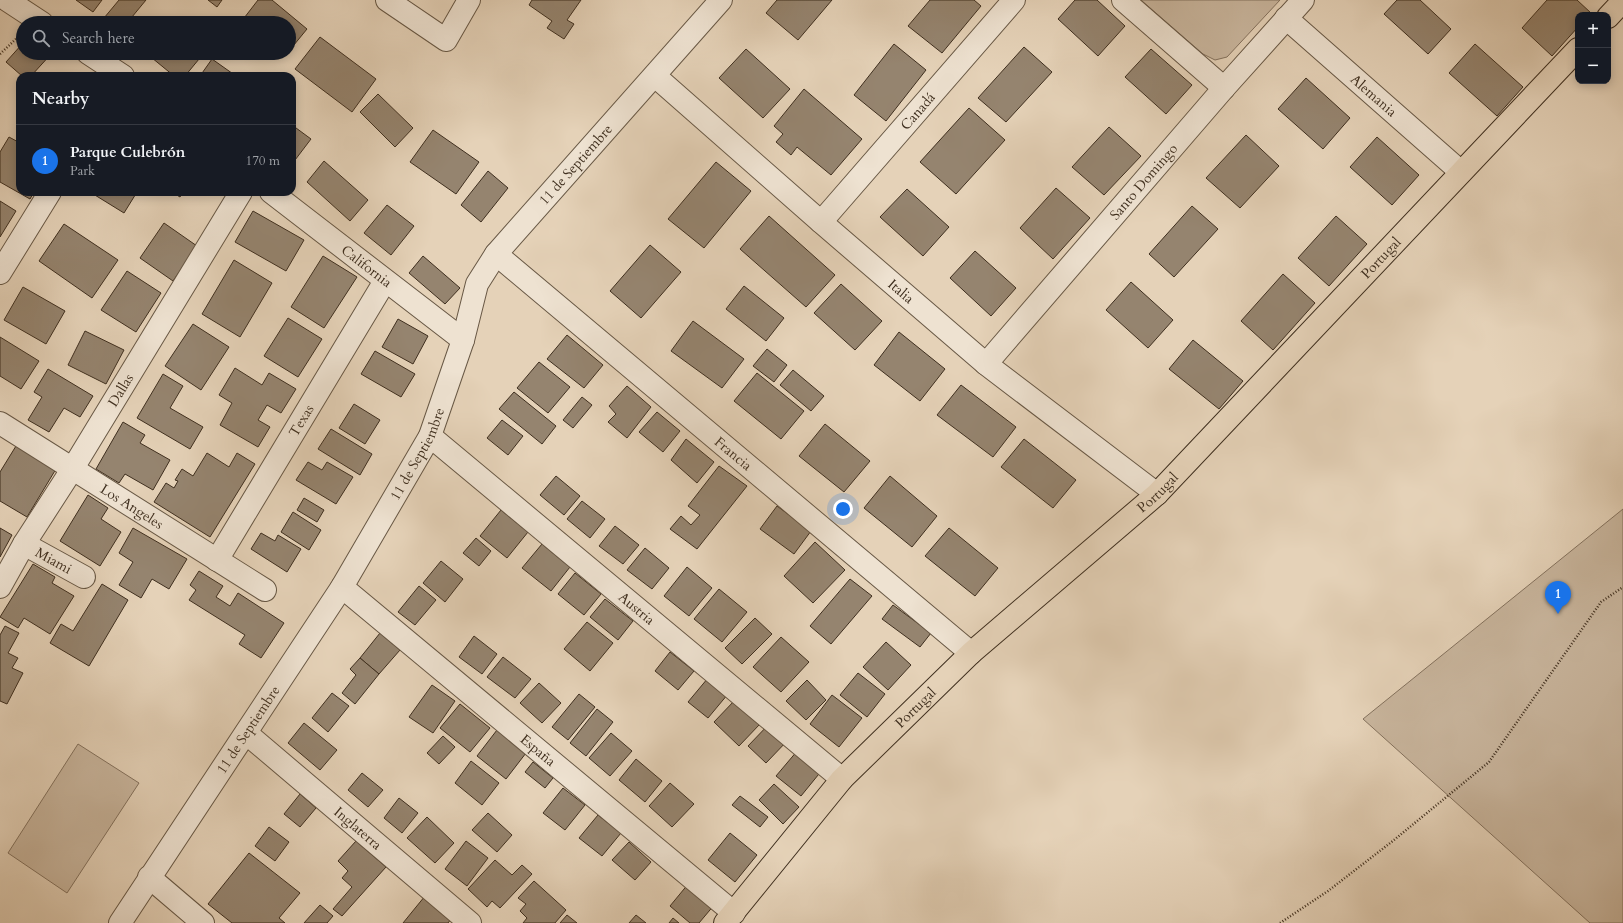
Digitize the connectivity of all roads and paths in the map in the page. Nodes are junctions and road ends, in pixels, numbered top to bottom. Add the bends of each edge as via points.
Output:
1 (7, 0) edge
2 (387, 0) edge
3 (469, 0) edge
4 (721, 0) edge
5 (1014, 0) edge
6 (1123, 0) edge
7 (1301, 0) edge
8 (1623, 1) edge
9 (1611, 14) edge
10 (31, 16) edge
11 (1286, 18) junction
12 (16, 39) edge
13 (1575, 52) edge
14 (0, 54) edge
15 (98, 60) edge
16 (116, 72) edge
17 (655, 76) junction
18 (1224, 88) junction
19 (1461, 172) junction
20 (48, 196) edge
21 (239, 196) edge
22 (276, 196) edge
23 (821, 222) junction
24 (496, 254) junction
25 (0, 273) edge
26 (385, 281) junction
27 (463, 340) junction
28 (986, 364) junction
29 (0, 423) edge
30 (430, 436) junction
31 (73, 468) junction
32 (1157, 494) junction
33 (24, 544) junction
34 (217, 560) junction
35 (84, 577) dead end
36 (342, 587) junction
37 (1623, 587) edge
38 (0, 588) edge
39 (265, 590) dead end
40 (971, 653) junction
41 (246, 733) junction
42 (842, 779) junction
43 (149, 877) junction
44 (729, 918) edge
45 (120, 923) edge
46 (203, 923) edge
47 (470, 923) edge
48 (1280, 923) edge

1 - 10 street
2 - 3 street via 446,40
4 - 17 street, 11 de Septiembre
5 - 23 street, Canadá
6 - 18 street
7 - 11 street, Santo Domingo
8 - 9 main road
11 - 18 street, Santo Domingo
11 - 19 street, Alemania
12 - 14 path
13 - 19 main road, Portugal
15 - 16 street
17 - 23 street, Italia
17 - 24 street, 11 de Septiembre
18 - 28 street, Santo Domingo
19 - 32 main road, Portugal
20 - 25 street
21 - 31 street, Dallas
22 - 26 street, California
23 - 28 street, Italia
24 - 27 street, 11 de Septiembre via 477,284
24 - 40 street, Francia
26 - 27 street, California
26 - 34 street, Texas
27 - 30 street, 11 de Septiembre
28 - 32 street, Italia
29 - 31 street, Los Angeles
30 - 36 street, 11 de Septiembre
30 - 42 street, Austria
31 - 33 street, Dallas
31 - 34 street, Los Angeles
32 - 40 main road, Portugal
33 - 35 street, Miami
33 - 38 street, Dallas
34 - 39 street, Los Angeles
36 - 41 street, 11 de Septiembre
36 - 44 street, España
37 - 48 path via 1601,602 1489,762 1328,891
40 - 42 main road, Portugal
41 - 43 street, 11 de Septiembre
41 - 47 street, Inglaterra
42 - 44 main road, Portugal
43 - 45 street, 11 de Septiembre
43 - 46 street

